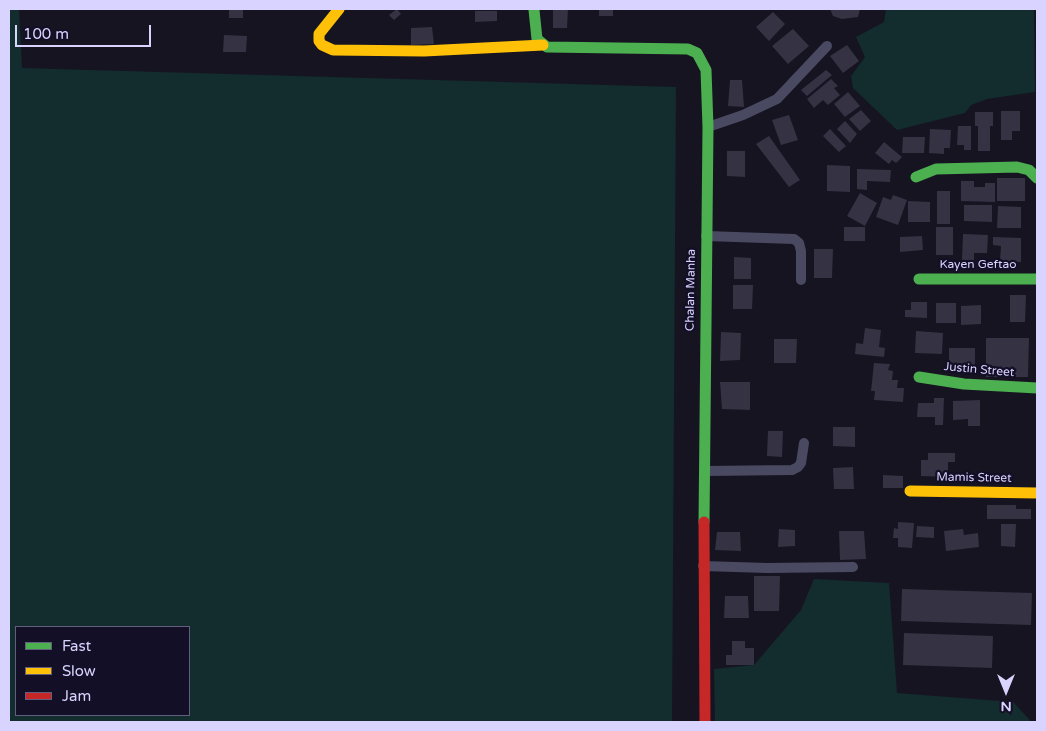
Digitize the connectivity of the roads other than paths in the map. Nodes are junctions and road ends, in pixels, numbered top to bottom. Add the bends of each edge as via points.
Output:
1 (339, 9) edge
2 (534, 10) dead end
3 (543, 46) junction
4 (827, 46) dead end
5 (708, 127) junction
6 (916, 177) dead end
7 (1037, 178) edge
8 (706, 236) junction
9 (1037, 278) edge
10 (919, 279) dead end
11 (801, 280) dead end
12 (919, 378) dead end
13 (1037, 388) edge
14 (804, 443) dead end
15 (705, 471) junction
16 (910, 491) dead end
17 (1037, 493) edge
18 (703, 566) junction
19 (853, 567) dead end
20 (705, 722) edge

1 - 3 street via 319,34 322,45 334,50 424,52
2 - 3 street via 537,39
3 - 5 street, Chalan Manha via 670,47 693,51 706,70
4 - 5 street via 778,99
5 - 8 street, Chalan Manha
6 - 7 street via 936,169 1017,167 1029,170
8 - 11 street via 794,239 801,250
8 - 15 street, Chalan Manha
9 - 10 street, Kayen Geftao
12 - 13 street, Justin Street
14 - 15 street via 801,463 792,470
15 - 18 street, Chalan Manha
16 - 17 street, Mamis Street
18 - 19 street
18 - 20 street, Chalan Manha

